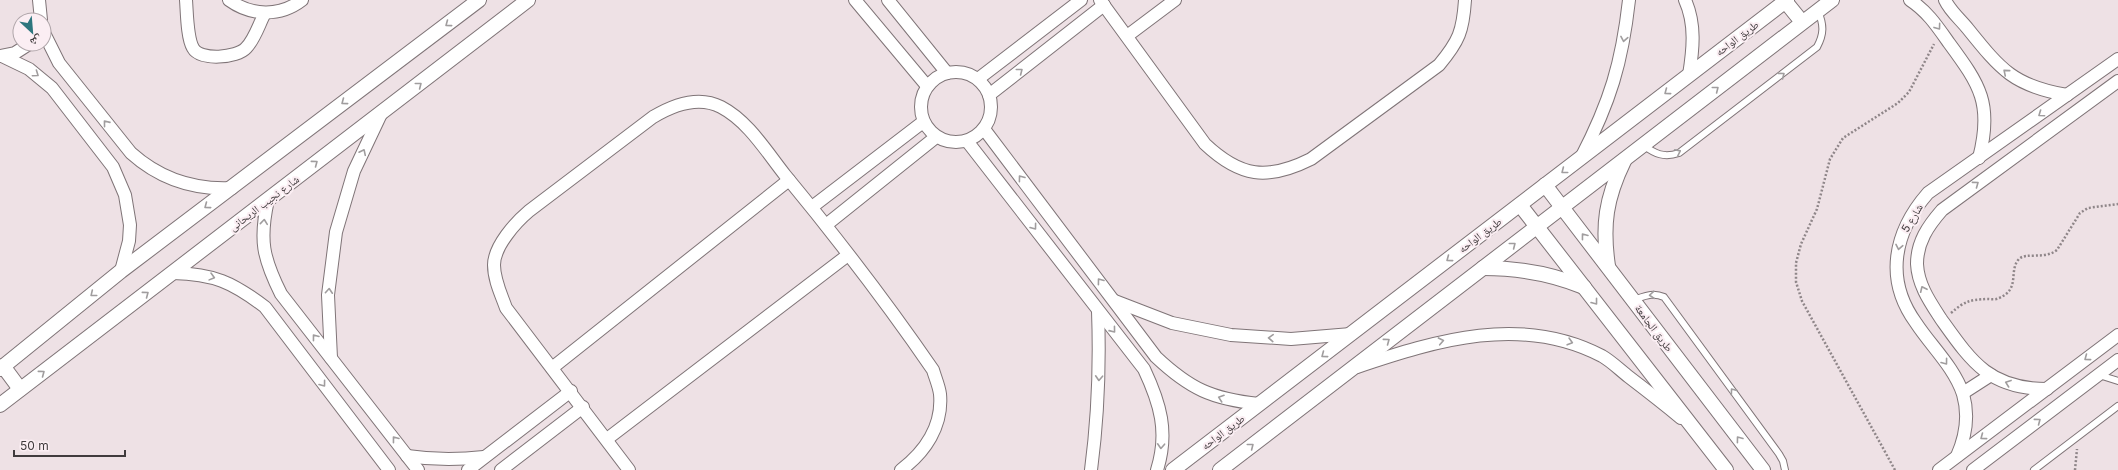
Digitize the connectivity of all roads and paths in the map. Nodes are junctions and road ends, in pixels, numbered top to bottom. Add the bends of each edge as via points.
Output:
1 (39, 0) edge
2 (49, 0) edge
3 (186, 0) edge
4 (228, 0) edge
5 (302, 0) edge
6 (479, 0) edge
7 (855, 0) edge
8 (888, 0) edge
9 (1081, 0) edge
10 (1175, 0) edge
11 (1465, 0) edge
12 (1629, 0) edge
13 (1685, 0) edge
14 (1832, 0) edge
15 (1910, 0) edge
16 (1945, 0) edge
17 (1786, 1) edge
18 (520, 2) edge
19 (1102, 2) edge
20 (1818, 10) junction
21 (41, 12) edge
22 (44, 12) edge
23 (265, 13) junction
24 (1802, 22) junction
25 (1940, 30) junction
26 (1127, 36) junction
27 (52, 49) edge
28 (17, 52) edge
29 (1, 56) edge
30 (2118, 59) edge
31 (947, 73) junction
32 (1688, 75) junction
33 (978, 79) junction
34 (2118, 81) edge
35 (2084, 83) junction
36 (926, 86) junction
37 (2067, 95) junction
38 (989, 96) junction
39 (2094, 98) junction
40 (381, 114) junction
41 (923, 122) junction
42 (984, 129) junction
43 (936, 137) junction
44 (967, 141) junction
45 (1643, 145) junction
46 (1580, 158) junction
47 (1625, 158) junction
48 (1978, 158) junction
49 (789, 180) junction
50 (1945, 181) junction
51 (1545, 185) junction
52 (232, 188) junction
53 (1957, 198) junction
54 (268, 200) junction
55 (2118, 204) edge
56 (1520, 205) junction
57 (812, 207) junction
58 (1562, 207) junction
59 (826, 225) junction
60 (1537, 227) junction
61 (848, 255) junction
62 (1483, 268) junction
63 (1609, 268) junction
64 (121, 271) junction
65 (173, 273) junction
66 (1584, 288) junction
67 (282, 294) junction
68 (1633, 300) junction
69 (1115, 301) junction
70 (265, 307) junction
71 (1098, 311) junction
72 (1942, 320) junction
73 (1351, 334) junction
74 (2118, 335) edge
75 (331, 358) junction
76 (2118, 360) edge
77 (1, 367) edge
78 (552, 368) junction
79 (1351, 370) junction
80 (1991, 375) junction
81 (2099, 375) junction
82 (2118, 381) edge
83 (20, 389) junction
84 (2047, 389) junction
85 (571, 391) junction
86 (1963, 393) junction
87 (1259, 404) junction
88 (0, 405) edge
89 (2118, 406) edge
90 (583, 407) junction
91 (1692, 426) junction
92 (2079, 436) junction
93 (606, 440) junction
94 (408, 456) junction
95 (1957, 456) junction
96 (485, 457) junction
97 (389, 470) edge
98 (418, 470) edge
99 (468, 470) edge
100 (502, 470) edge
101 (629, 470) edge
102 (900, 470) edge
103 (1091, 470) edge
104 (1157, 470) edge
105 (1173, 470) edge
106 (1220, 470) edge
107 (1726, 470) edge
108 (1763, 470) edge
109 (1785, 470) edge
110 (1895, 470) edge
111 (1939, 470) edge
112 (1973, 470) edge
113 (2034, 470) edge
114 (2075, 470) edge

1 - 21 street
2 - 22 street
3 - 23 street via 192,47 204,57 235,54 246,49
4 - 23 street via 250,11
5 - 23 street via 283,10
6 -> 52 street
7 - 36 street
8 - 31 street
9 - 33 street
10 - 26 street
11 - 26 street via 1464,23 1455,46 1439,65 1311,159 1290,170 1266,174 1243,170 1222,160 1205,144
12 -> 46 street via 1625,37 1615,80 1600,120
13 - 32 street via 1693,28 1693,52
14 - 20 street
15 -> 25 street via 1929,15
37 -> 16 street via 2026,85 2009,75 1994,62
17 - 24 street
17 - 32 street, طريق الواحه
40 -> 18 street, شارع نجيب الريحانى
19 - 26 street
38 -> 19 street
20 - 24 street
45 -> 20 lane via 1655,154 1669,156 1679,153 1805,57 1817,47 1823,36 1823,22
45 -> 24 street
25 - 48 street via 1971,73 1981,92 1985,114 1984,136
25 - 110 path via 1909,92 1898,103 1843,138 1830,159 1817,209 1801,244 1796,263 1796,282 1802,301
52 -> 27 street via 204,188 177,182 158,174 141,162 59,63
28 - 29 street
29 -> 64 street via 29,69 52,88 113,167 125,195 130,225 129,241
30 - 35 street, شارع 5
31 - 33 street via 964,72
31 - 36 street
32 -> 46 street, طريق الواحه
33 - 38 street
34 - 39 street, شارع 5
35 - 37 street, شارع 5
35 - 39 street
36 - 41 street via 920,104
37 -> 48 street, شارع 5
38 - 42 street via 991,107
53 -> 39 street, شارع 5
54 -> 40 street, شارع نجيب الريحانى
75 -> 40 street via 328,295 336,232 354,171
41 - 43 street
41 - 57 street
42 - 44 street
69 -> 42 street
43 - 44 street via 946,142
43 - 59 street
44 -> 71 street
45 - 47 street
46 -> 51 street, طريق الواحه
47 - 58 street
47 - 63 street via 1613,184 1606,212 1604,240
48 - 50 street, شارع 5
49 - 57 street
49 - 78 street
49 - 78 street via 740,119 720,106 697,102 673,105 653,117 529,211 513,225 501,244 494,264 498,287 506,308
50 - 53 street
50 -> 86 street, شارع 5 via 1928,193 1908,220 1898,245 1896,266 1898,286 1905,305 1950,368
51 - 56 street, طريق الواحه
51 - 58 street, طريق الجامعة
52 -> 64 street
72 -> 53 street, شارع 5 via 1921,284 1917,264 1920,244 1928,225
54 - 65 street, شارع نجيب الريحانى
67 -> 54 street via 268,267 263,245 263,222
55 - 72 path via 2088,208 2080,213 2052,254 2020,258 2016,264 2012,288 2005,295 1998,299 1963,302
56 - 60 street
56 -> 73 street, طريق الواحه
57 - 59 street
58 - 60 street
63 -> 58 street, طريق الجامعة
59 - 61 street
62 -> 60 street
60 - 66 street
61 - 93 street
61 - 102 street via 933,370 940,394 938,418 930,441 914,460
62 - 66 street via 1535,271
79 -> 62 street
63 - 68 street, طريق الجامعة
64 -> 77 street
65 -> 70 street via 198,273 221,280 243,290
83 -> 65 street, شارع نجيب الريحانى
66 -> 91 street
67 - 70 street
75 -> 67 street
108 -> 68 street, طريق الجامعة
109 -> 68 lane via 1784,461 1664,297 1649,294
73 -> 69 street via 1291,339 1231,335 1172,323
87 -> 69 street via 1230,401 1202,392 1177,377 1156,356
70 -> 97 street
71 -> 103 street via 1100,370 1097,428
71 -> 104 street via 1144,368 1157,396 1162,427 1161,457
72 - 80 street, شارع 5 via 1967,355
73 -> 87 street, طريق الواحه
74 -> 84 street
94 -> 75 street
76 - 81 street
77 - 83 street
78 - 85 street
79 -> 91 street via 1400,353 1471,336 1541,335 1574,343 1604,357
106 -> 79 street
84 -> 80 street, شارع 5 via 2012,385
80 - 86 street
81 - 82 lane
112 -> 81 street
83 - 88 street, شارع نجيب الريحانى
84 -> 95 street
85 - 90 street
85 - 96 street
86 - 95 street, شارع 5 via 1967,419
87 - 105 street, طريق الواحه
89 - 92 lane
90 - 93 street
90 - 100 street
91 - 107 street
92 - 113 lane
92 - 114 path
93 - 101 street
94 - 96 street via 433,460
94 - 98 street
95 - 111 street
96 - 99 street

